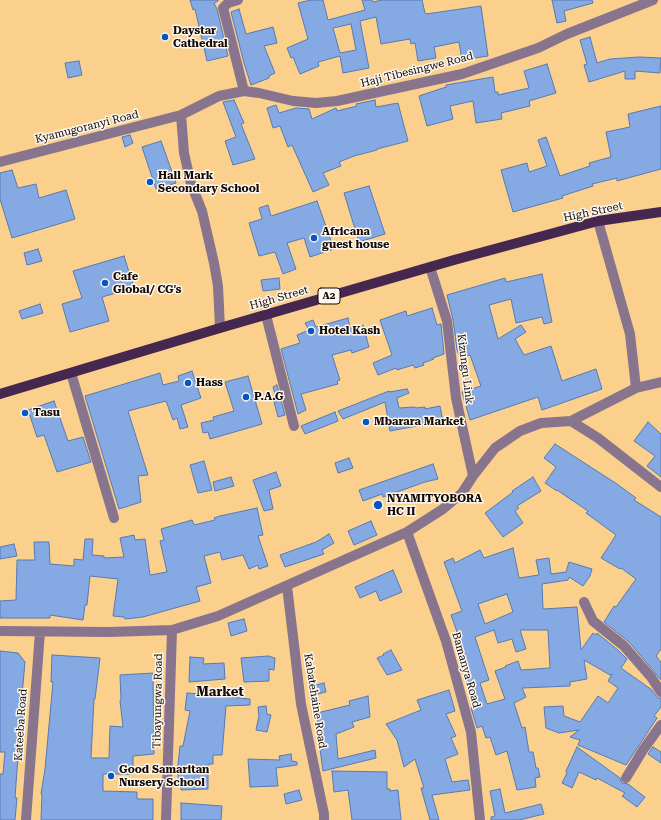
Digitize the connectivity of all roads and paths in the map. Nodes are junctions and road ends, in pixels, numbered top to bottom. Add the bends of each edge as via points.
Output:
1 (238, 0) edge
2 (654, 0) edge
3 (244, 91) junction
4 (181, 115) junction
5 (0, 162) edge
6 (661, 212) edge
7 (598, 221) junction
8 (430, 266) junction
9 (266, 315) junction
10 (220, 328) junction
11 (71, 373) junction
12 (661, 382) edge
13 (636, 388) junction
14 (0, 394) edge
15 (571, 421) junction
16 (294, 426) dead end
17 (473, 476) junction
18 (661, 487) edge
19 (114, 518) dead end
20 (407, 532) junction
21 (287, 586) junction
22 (584, 602) dead end
23 (172, 630) junction
24 (0, 631) edge
25 (40, 632) junction
26 (661, 692) edge
27 (661, 725) edge
28 (626, 778) dead end
29 (26, 820) edge
30 (166, 820) edge
31 (324, 820) edge
32 (480, 820) edge

1 - 3 street via 228,3 223,8
2 - 3 street, Haji Tibesingwe Road via 538,48 462,74 337,102 316,104
3 - 4 street, Haji Tibesingwe Road via 219,96
4 - 5 street, Kyamugoranyi Road
4 - 10 street via 184,153 191,184 202,211 214,263
6 - 7 main road, High Street / A2
7 - 8 main road, High Street / A2
7 - 13 street via 630,334
8 - 9 main road, High Street / A2
8 - 17 street, Kizungu Link via 447,322 456,398
9 - 10 main road, High Street / A2
9 - 16 street
10 - 11 main road, High Street / A2
11 - 14 main road, High Street / A2
11 - 19 street
12 - 13 street
13 - 15 street
15 - 17 street via 541,422 520,431 495,448
15 - 18 street via 598,438
17 - 20 street via 462,493 443,509
20 - 21 street
20 - 32 street, Bamanya Road via 446,641 471,732
21 - 23 street via 218,616
21 - 31 street, Kabatehaine Road via 301,704
22 - 26 street via 593,621 624,646
23 - 25 street
23 - 30 street, Tibayungwa Road
24 - 25 street
25 - 29 street, Kateeba Road
27 - 28 street

